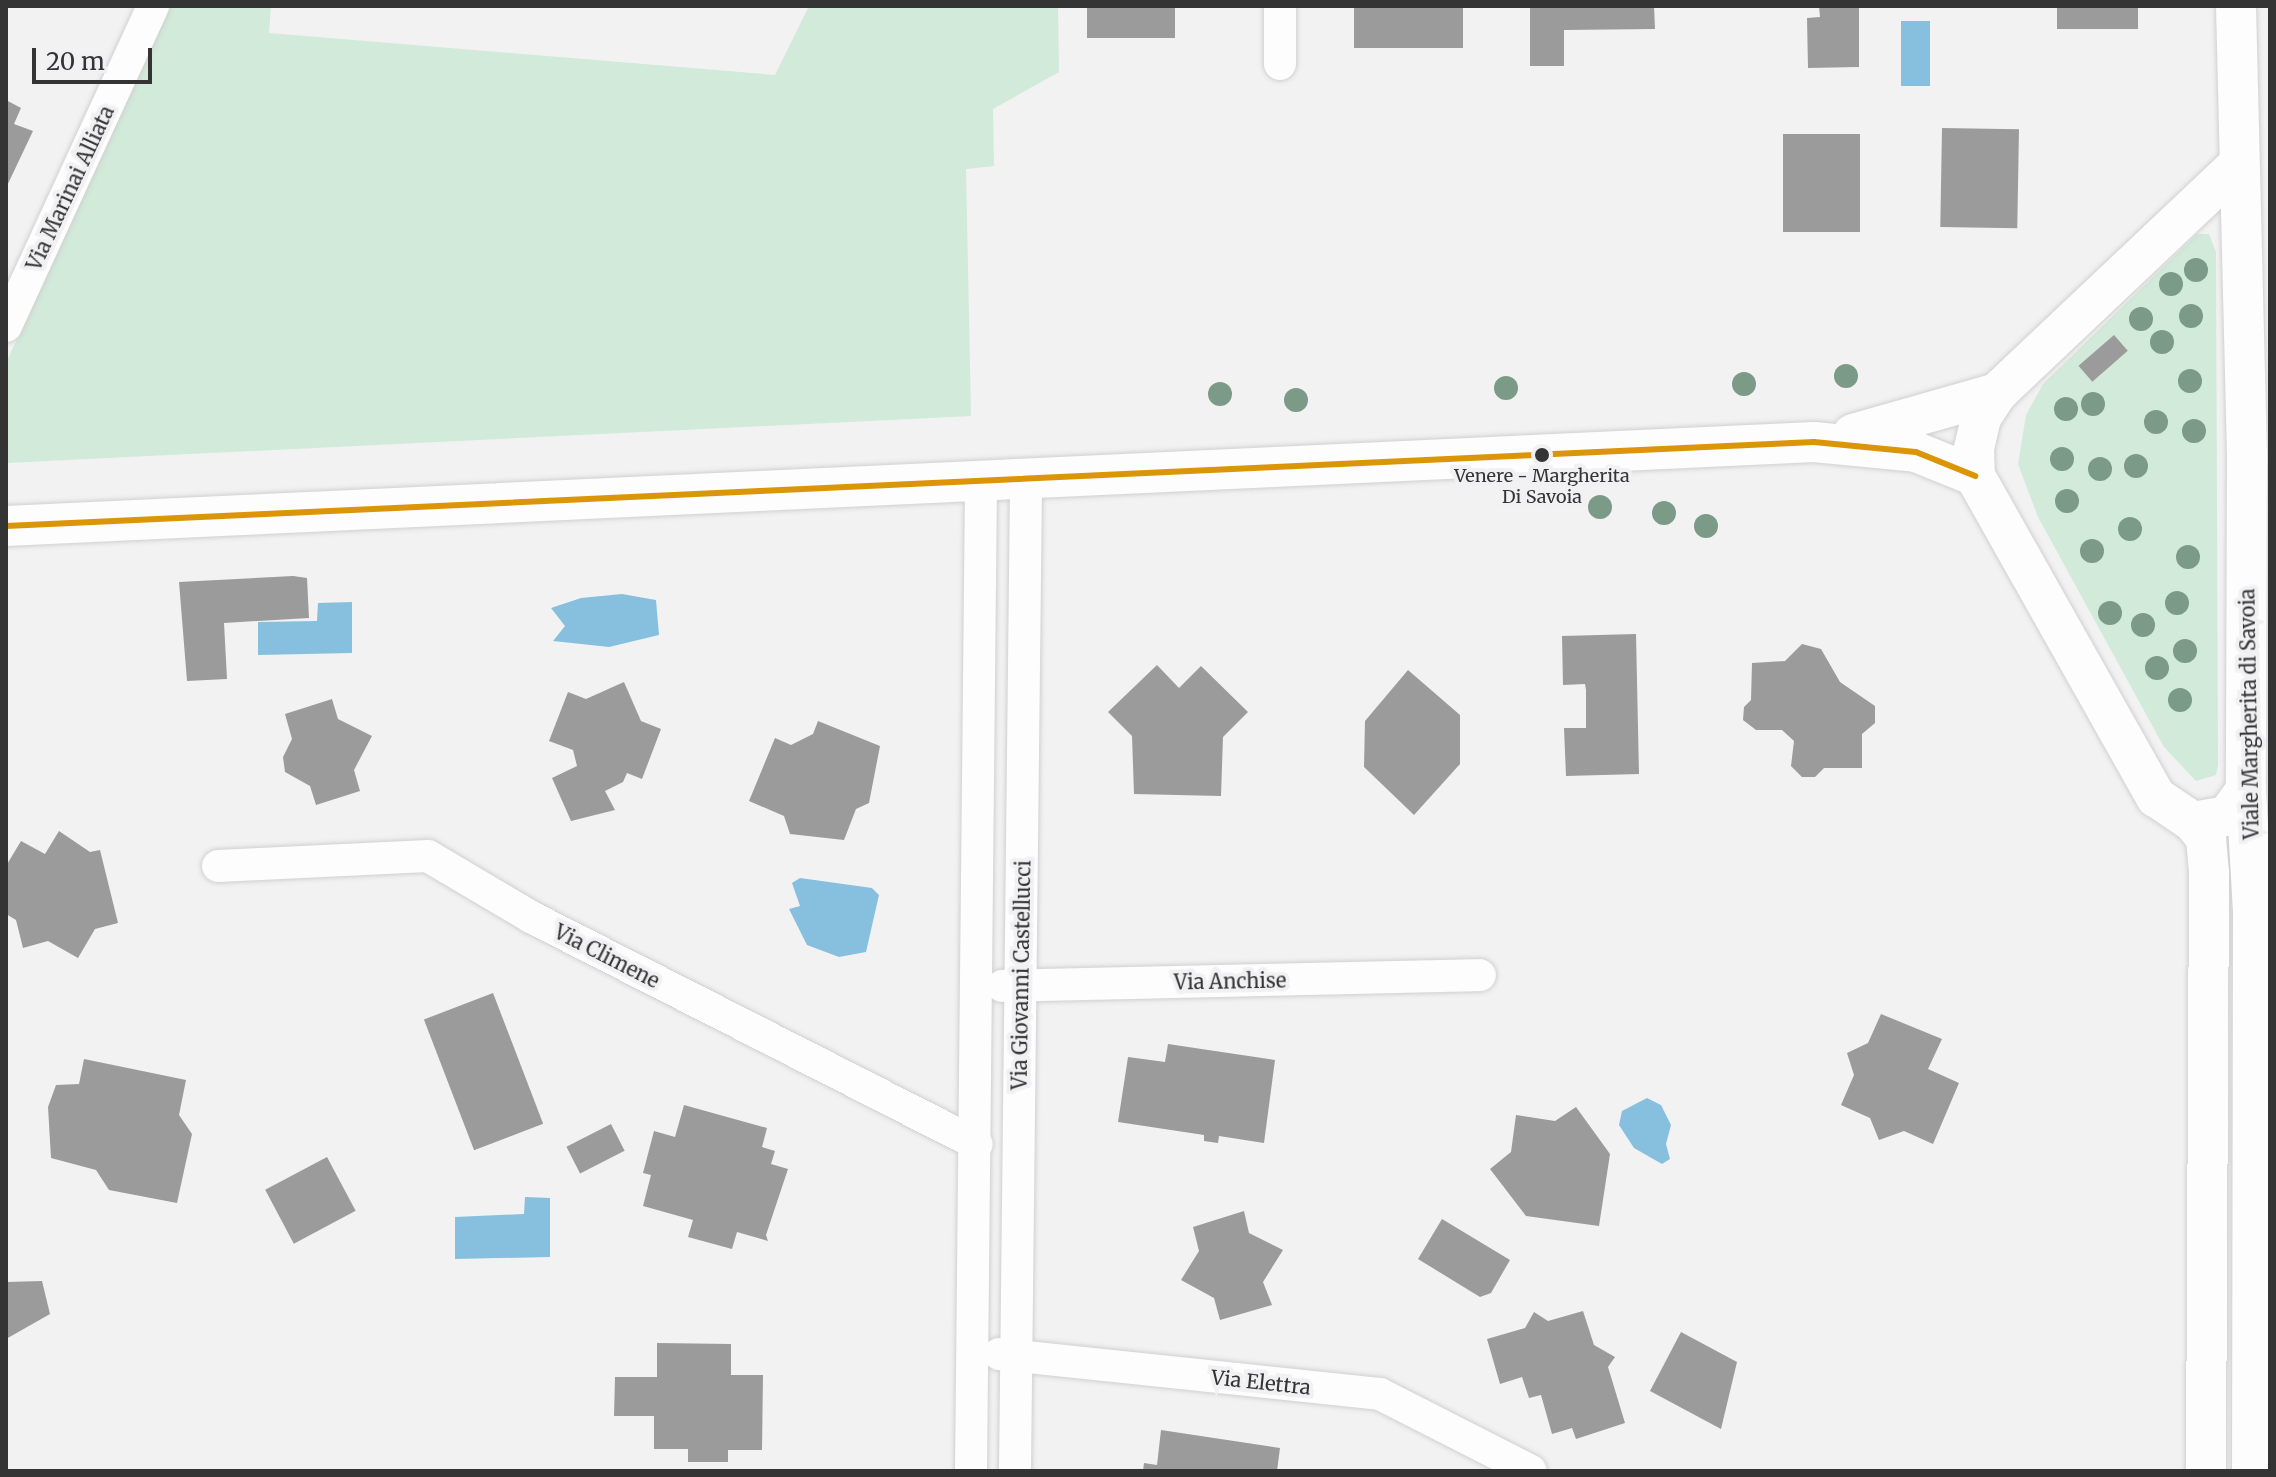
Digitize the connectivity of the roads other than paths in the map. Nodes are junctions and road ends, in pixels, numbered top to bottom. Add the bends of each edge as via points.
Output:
1 (153, 6) edge
2 (1280, 6) edge
3 (2236, 6) edge
4 (1280, 64) dead end
5 (2238, 165) junction
6 (2198, 201) junction
7 (2244, 218) junction
8 (7, 320) edge
9 (1997, 393) junction
10 (1814, 442) junction
11 (2259, 459) edge
12 (1975, 476) junction
13 (1026, 479) junction
14 (981, 482) junction
15 (6, 526) edge
16 (2258, 548) edge
17 (2246, 790) junction
18 (2193, 822) junction
19 (218, 866) dead end
20 (1480, 975) dead end
21 (979, 985) junction
22 (1021, 986) junction
23 (977, 1144) junction
24 (974, 1353) junction
25 (1017, 1355) junction
26 (971, 1471) edge
27 (1015, 1471) edge
28 (1531, 1471) edge
29 (2206, 1471) edge
30 (2252, 1471) edge

1 - 8 street, Via Marinai Alliata
2 - 4 street
3 - 5 street, Viale Margherita di Savoia
5 - 6 street
5 - 7 street, Viale Margherita di Savoia
6 - 7 street via 2222,197
6 - 9 street
7 - 11 street, Viale Margherita di Savoia
9 - 10 street
9 - 12 street via 1981,418
10 - 12 street via 1916,452
10 - 13 street
11 - 16 street, Viale Margherita di Savoia
12 - 18 street via 2140,776 2171,812
13 - 14 street
13 - 22 street, Via Giovanni Castellucci
14 - 15 street
14 - 21 street, Via Giovanni Castellucci
16 - 17 street, Viale Margherita di Savoia
17 - 18 street via 2234,812
17 - 30 street, Viale Margherita di Savoia via 2253,882
18 - 29 street via 2206,838 2209,872
19 - 23 street, Via Climene via 428,856 531,917
20 - 22 street, Via Anchise
21 - 22 street, Via Anchise
21 - 23 street, Via Giovanni Castellucci
22 - 25 street, Via Giovanni Castellucci
23 - 24 street, Via Giovanni Castellucci
24 - 25 street, Via Elettra
24 - 26 street, Via Giovanni Castellucci
25 - 27 street, Via Giovanni Castellucci
25 - 28 street, Via Elettra via 1380,1394

